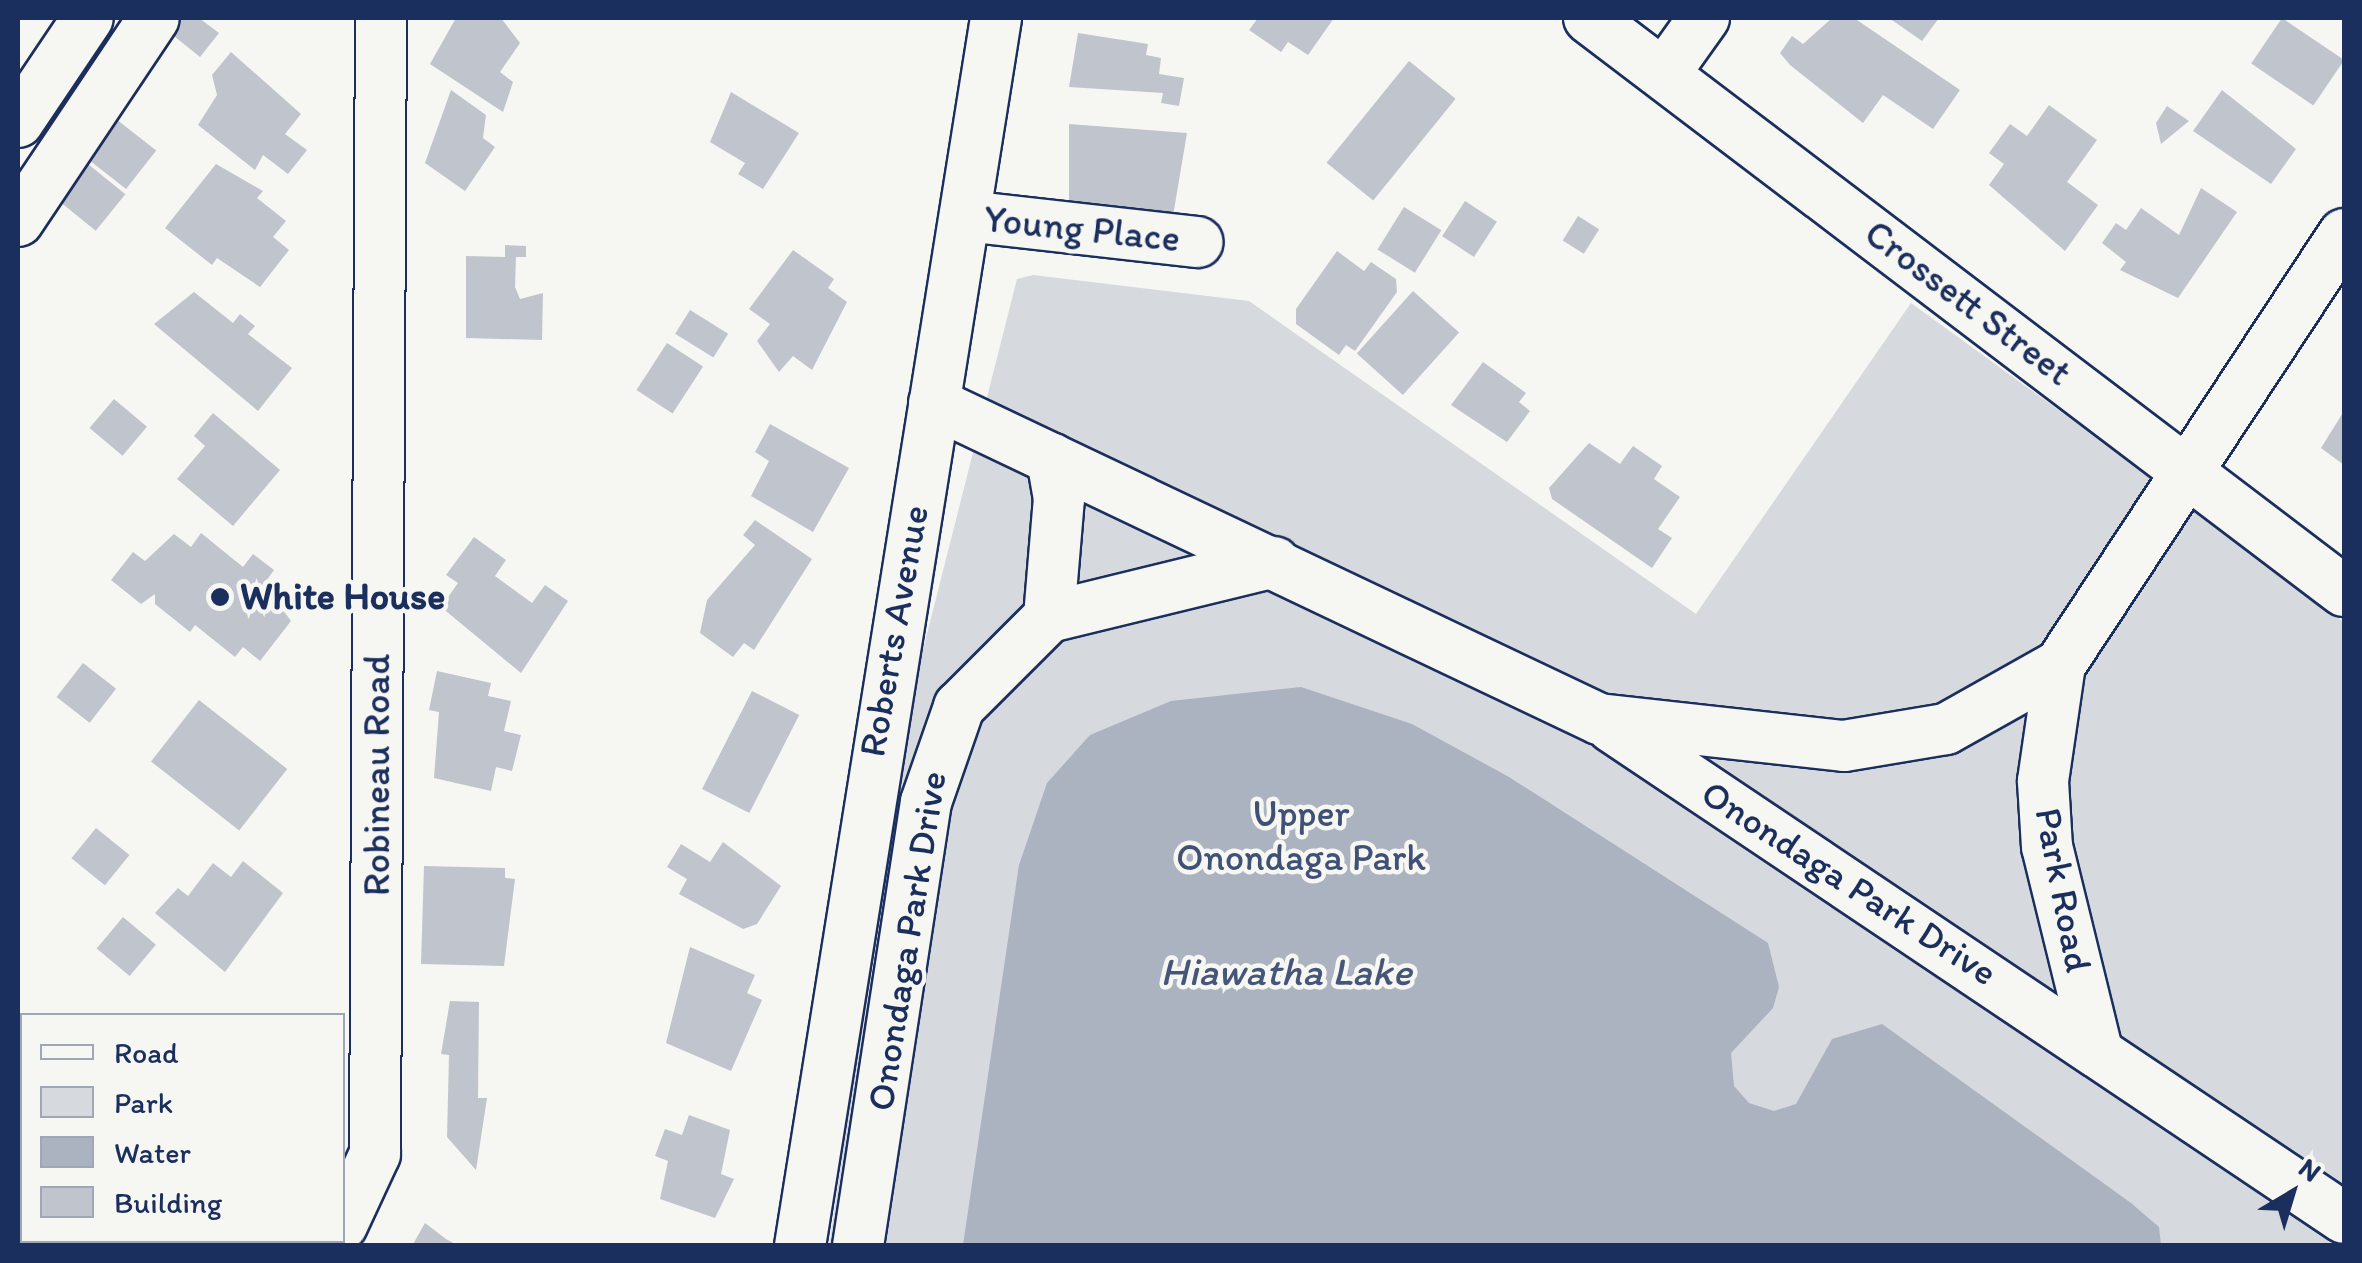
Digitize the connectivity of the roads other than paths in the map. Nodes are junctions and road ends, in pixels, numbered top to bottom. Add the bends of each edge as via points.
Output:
1 (88, 18) edge
2 (154, 18) edge
3 (380, 18) edge
4 (996, 18) edge
5 (1589, 18) edge
6 (1704, 18) edge
7 (1664, 74) junction
8 (18, 122) edge
9 (965, 216) junction
10 (18, 221) edge
11 (2344, 234) edge
12 (1198, 242) dead end
13 (934, 403) junction
14 (1052, 459) junction
15 (2185, 467) junction
16 (1274, 562) junction
17 (2344, 591) edge
18 (1049, 617) junction
19 (2060, 665) junction
20 (1599, 719) junction
21 (2097, 1050) junction
22 (2344, 1218) edge
23 (345, 1219) edge
24 (800, 1246) edge
25 (858, 1246) edge

1 - 8 street
2 - 10 street
3 - 23 street, Robineau Road via 376,1154
4 - 9 street, Roberts Avenue
5 - 7 street, Crossett Street
6 - 7 street
7 - 15 street, Crossett Street
9 - 12 street, Young Place
9 - 13 street, Roberts Avenue
11 - 15 street, Park Road
13 - 14 street, Onondaga Park Drive
13 - 24 street, Roberts Avenue
14 - 16 street, Onondaga Park Drive
14 - 18 street via 1059,500
15 - 17 street, Crossett Street
15 - 19 street, Park Road
16 - 18 street
16 - 20 street, Onondaga Park Drive
18 - 25 street, Onondaga Park Drive via 959,707 939,749
19 - 20 street, Onondaga Park Drive via 1946,729 1844,746
19 - 21 street, Park Road via 2043,782 2046,847
20 - 21 street, Onondaga Park Drive
21 - 22 street

